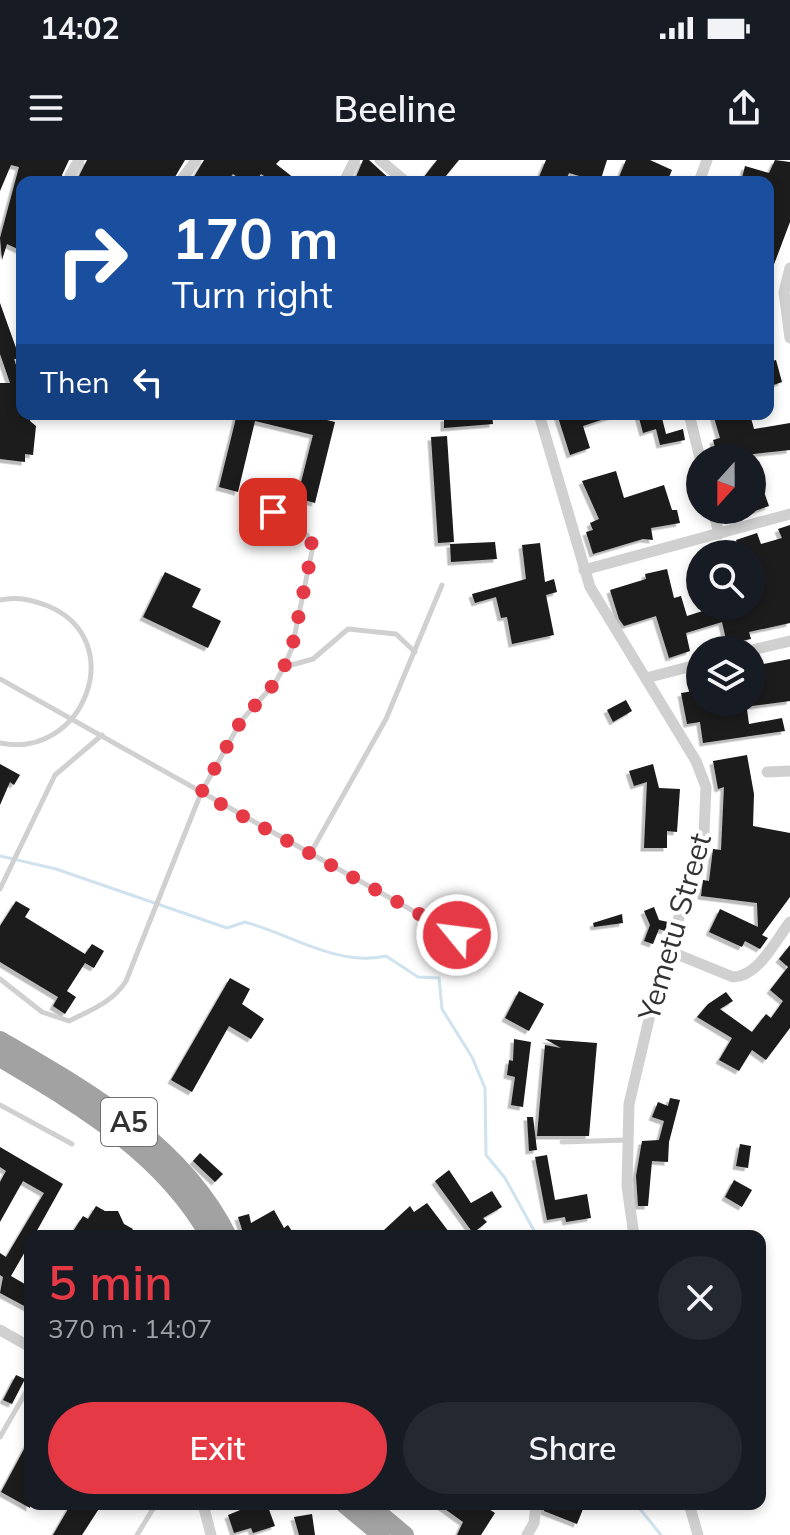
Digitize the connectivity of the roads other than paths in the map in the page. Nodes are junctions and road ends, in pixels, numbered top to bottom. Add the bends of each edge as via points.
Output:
1 (79, 160) edge
2 (380, 160) edge
3 (70, 176) dead end
4 (399, 176) edge
5 (790, 268) edge
6 (790, 338) edge
7 (541, 420) edge
8 (690, 420) edge
9 (696, 444) edge
10 (273, 512) dead end
11 (790, 514) edge
12 (716, 524) edge
13 (719, 534) junction
14 (584, 570) junction
15 (442, 585) dead end
16 (0, 600) edge
17 (790, 641) edge
18 (766, 647) edge
19 (416, 653) junction
20 (284, 667) junction
21 (686, 668) edge
22 (646, 678) junction
23 (0, 679) edge
24 (72, 719) junction
25 (102, 735) junction
26 (0, 743) edge
27 (790, 771) edge
28 (767, 772) dead end
29 (201, 793) junction
30 (310, 854) junction
31 (0, 889) edge
32 (790, 922) edge
33 (481, 949) dead end
34 (669, 951) junction
35 (0, 979) edge
36 (0, 1040) edge
37 (0, 1058) edge
38 (67, 1089) junction
39 (0, 1105) edge
40 (626, 1140) junction
41 (562, 1142) dead end
42 (72, 1144) dead end
43 (205, 1230) edge
44 (225, 1230) edge
45 (633, 1230) edge
46 (0, 1330) edge
47 (24, 1344) edge
48 (24, 1395) edge
49 (0, 1437) edge
50 (152, 1510) edge
51 (205, 1510) edge
52 (351, 1510) edge
53 (375, 1510) edge
54 (535, 1510) edge
55 (691, 1510) edge
56 (137, 1535) edge
57 (211, 1535) edge
58 (381, 1535) edge
59 (405, 1535) edge
60 (527, 1535) edge
61 (698, 1535) edge

1 - 3 street
2 - 4 street
5 - 6 street via 784,292
7 - 14 street, Yemetu Street
8 - 9 street
10 - 20 lane via 307,535 313,546
11 - 13 street
12 - 13 street
13 - 14 street
14 - 22 street, Yemetu Street
15 - 19 lane
16 - 24 lane via 32,600 56,610 81,631 90,650 91,673
17 - 18 street
19 - 20 lane via 396,634 355,628 343,631 307,662
19 - 30 lane via 386,719
20 - 29 lane via 241,721
21 - 22 street
22 - 34 street, Yemetu Street via 706,787 704,833
23 - 24 lane
24 - 25 lane
24 - 26 lane via 41,742
25 - 29 lane
25 - 31 lane via 55,775
27 - 28 street
29 - 30 lane
29 - 35 lane via 119,993 69,1021 42,1012
30 - 33 lane
32 - 34 street via 744,977
34 - 40 street, Yemetu Street via 635,1071
36 - 38 highway, A5
37 - 38 highway, A5
38 - 43 highway, A5 via 161,1171
38 - 44 highway, A5 via 139,1129 172,1159
39 - 42 lane
40 - 41 lane
40 - 45 street, Yemetu Street
46 - 47 street
48 - 49 lane
50 - 56 lane
51 - 57 street
52 - 58 highway
53 - 59 highway
54 - 60 street
55 - 61 street

